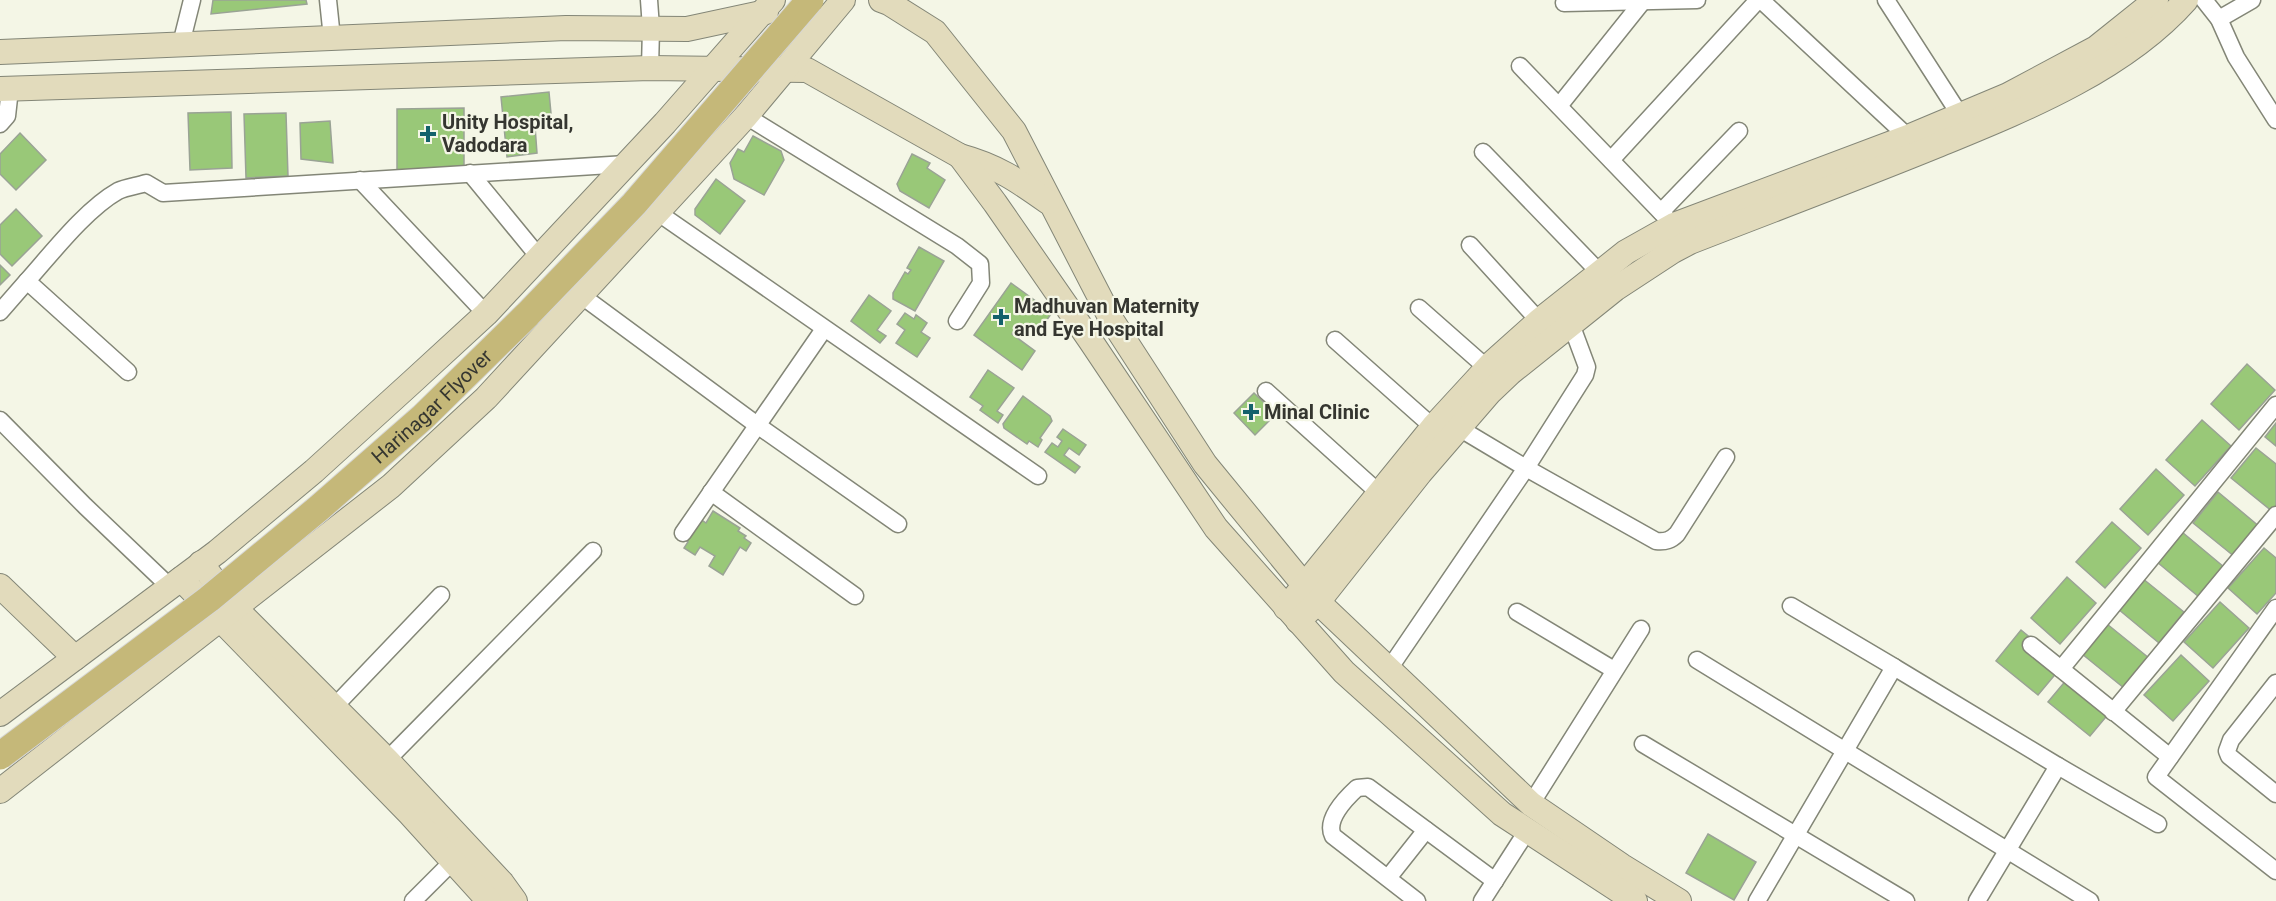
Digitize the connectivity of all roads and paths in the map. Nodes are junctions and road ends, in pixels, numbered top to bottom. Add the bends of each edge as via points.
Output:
1 (192, 0) edge
2 (328, 0) edge
3 (649, 0) edge
4 (810, 0) edge
5 (826, 0) edge
6 (843, 0) edge
7 (881, 0) edge
8 (1697, 0) edge
9 (1759, 0) edge
10 (1886, 0) edge
11 (2204, 0) edge
12 (2252, 0) edge
13 (1618, 1) edge
14 (1642, 1) edge
15 (2173, 2) edge
16 (1564, 3) dead end
17 (767, 7) edge
18 (2218, 19) junction
19 (651, 28) junction
20 (332, 38) junction
21 (181, 44) junction
22 (0, 52) edge
23 (1520, 66) dead end
24 (650, 68) junction
25 (713, 68) junction
26 (784, 69) junction
27 (5, 89) edge
28 (1559, 106) junction
29 (1960, 115) junction
30 (746, 116) junction
31 (2276, 120) edge
32 (0, 124) edge
33 (1739, 131) dead end
34 (1908, 137) junction
35 (1483, 152) dead end
36 (960, 156) junction
37 (1611, 160) junction
38 (626, 164) junction
39 (470, 173) junction
40 (360, 180) junction
41 (1052, 205) junction
42 (657, 212) junction
43 (1675, 227) junction
44 (1470, 245) dead end
45 (539, 257) junction
46 (1599, 272) junction
47 (27, 281) junction
48 (582, 296) junction
49 (1419, 308) dead end
50 (0, 312) edge
51 (486, 314) junction
52 (957, 321) dead end
53 (1539, 321) junction
54 (1114, 324) junction
55 (1571, 324) junction
56 (824, 329) junction
57 (1090, 340) junction
58 (1335, 340) dead end
59 (1487, 368) junction
60 (128, 372) dead end
61 (1266, 391) dead end
62 (2276, 405) edge
63 (0, 420) edge
64 (757, 425) junction
65 (1433, 427) junction
66 (1459, 428) junction
67 (1726, 457) dead end
68 (1526, 468) junction
69 (1038, 476) dead end
70 (711, 492) junction
71 (1378, 492) junction
72 (2276, 515) edge
73 (898, 524) dead end
74 (683, 532) dead end
75 (593, 551) dead end
76 (201, 563) junction
77 (176, 583) junction
78 (0, 586) edge
79 (1311, 593) junction
80 (441, 595) dead end
81 (855, 596) dead end
82 (1791, 606) dead end
83 (2276, 608) edge
84 (1517, 612) dead end
85 (227, 613) junction
86 (1292, 614) junction
87 (1641, 629) dead end
88 (2031, 645) dead end
89 (75, 658) junction
90 (1697, 660) dead end
91 (1894, 667) junction
92 (1389, 669) junction
93 (2061, 669) junction
94 (1614, 670) junction
95 (2276, 683) edge
96 (334, 707) junction
97 (2113, 712) junction
98 (0, 714) edge
99 (1643, 744) dead end
100 (1845, 751) junction
101 (0, 756) edge
102 (2170, 757) junction
103 (387, 760) junction
104 (2058, 766) junction
105 (0, 791) edge
106 (2276, 794) edge
107 (1531, 804) junction
108 (2158, 824) dead end
109 (1426, 830) junction
110 (1527, 831) junction
111 (1795, 835) junction
112 (2007, 850) junction
113 (453, 861) junction
114 (2276, 871) edge
115 (1388, 878) junction
116 (1495, 881) junction
117 (1614, 885) edge
118 (413, 901) edge
119 (489, 901) edge
120 (515, 901) edge
121 (1417, 901) edge
122 (1482, 901) edge
123 (1635, 901) edge
124 (1679, 901) edge
125 (1757, 901) edge
126 (1906, 901) edge
127 (1977, 901) edge
128 (2090, 901) edge

1 - 21 street
2 - 20 street
3 - 19 street
4 - 101 main road, Harinagar Flyover, bridge via 634,204 423,417 209,599
5 - 17 street
6 - 26 street
7 - 41 street via 935,32 1014,131
8 - 14 street
9 - 34 street
9 - 37 street
10 - 29 street
11 - 18 street
12 - 18 street
13 - 14 street
13 - 16 street
14 - 28 street
15 - 29 street via 2008,96
15 - 43 street via 2143,38 2111,61 2015,113
17 - 19 street via 687,29
17 - 25 street
18 - 31 street via 2236,57
19 - 20 street
19 - 24 street
20 - 21 street
21 - 22 street
23 - 28 street
24 - 25 street
24 - 27 street
25 - 26 street
25 - 38 street
26 - 30 street
26 - 36 street via 807,70
27 - 32 street via 7,116
28 - 37 street
29 - 34 street
30 - 42 street
30 - 52 street via 980,264 981,283
33 - 43 street
34 - 43 street
35 - 46 street
36 - 41 street via 1004,172
36 - 57 street
37 - 43 street
38 - 39 street
38 - 45 street
39 - 40 street
39 - 45 street
40 - 47 street via 163,193 146,183 120,190 68,234
40 - 51 street
41 - 54 street
42 - 48 street
42 - 56 street
43 - 46 street via 1634,246
43 - 55 street via 1673,251
44 - 53 street
45 - 51 street
46 - 53 street
47 - 50 street
47 - 60 street
48 - 64 street
48 - 85 street via 486,398 391,486
49 - 59 street
51 - 76 street via 314,471
53 - 59 street
54 - 57 street
54 - 79 street via 1205,464
55 - 66 street via 1510,373
55 - 68 street via 1587,370
56 - 64 street
56 - 69 street
57 - 86 street via 1216,528
58 - 65 street
59 - 65 street
61 - 71 street
62 - 93 street
63 - 77 street via 85,506
64 - 70 street
64 - 73 street
65 - 71 street
66 - 68 street
66 - 79 street
67 - 68 street via 1677,534 1664,542 1656,542
68 - 92 street
70 - 74 street
70 - 81 street
71 - 79 street
72 - 97 street
75 - 103 street
76 - 77 street
76 - 85 street
77 - 85 street
77 - 89 street
78 - 89 street
79 - 86 street
79 - 92 street
80 - 96 street
82 - 91 street
83 - 102 street
84 - 94 street
85 - 96 street
85 - 105 street
85 - 113 street
86 - 110 street via 1344,672 1502,814
87 - 94 street
88 - 93 street
89 - 98 street
90 - 100 street
91 - 100 street
91 - 104 street
92 - 107 street
93 - 97 street
94 - 107 street
95 - 106 street via 2231,740 2227,751
96 - 103 street
97 - 102 street
99 - 111 street
100 - 111 street
100 - 112 street
102 - 114 street via 2156,777
103 - 120 street
104 - 108 street
104 - 112 street
107 - 117 street
109 - 115 street
109 - 115 street via 1368,787 1352,793 1329,829
109 - 116 street
110 - 116 street
110 - 117 street
111 - 125 street
111 - 126 street
112 - 127 street
112 - 128 street
113 - 118 street
113 - 119 street
115 - 121 street
116 - 122 street
117 - 123 street
117 - 124 street

